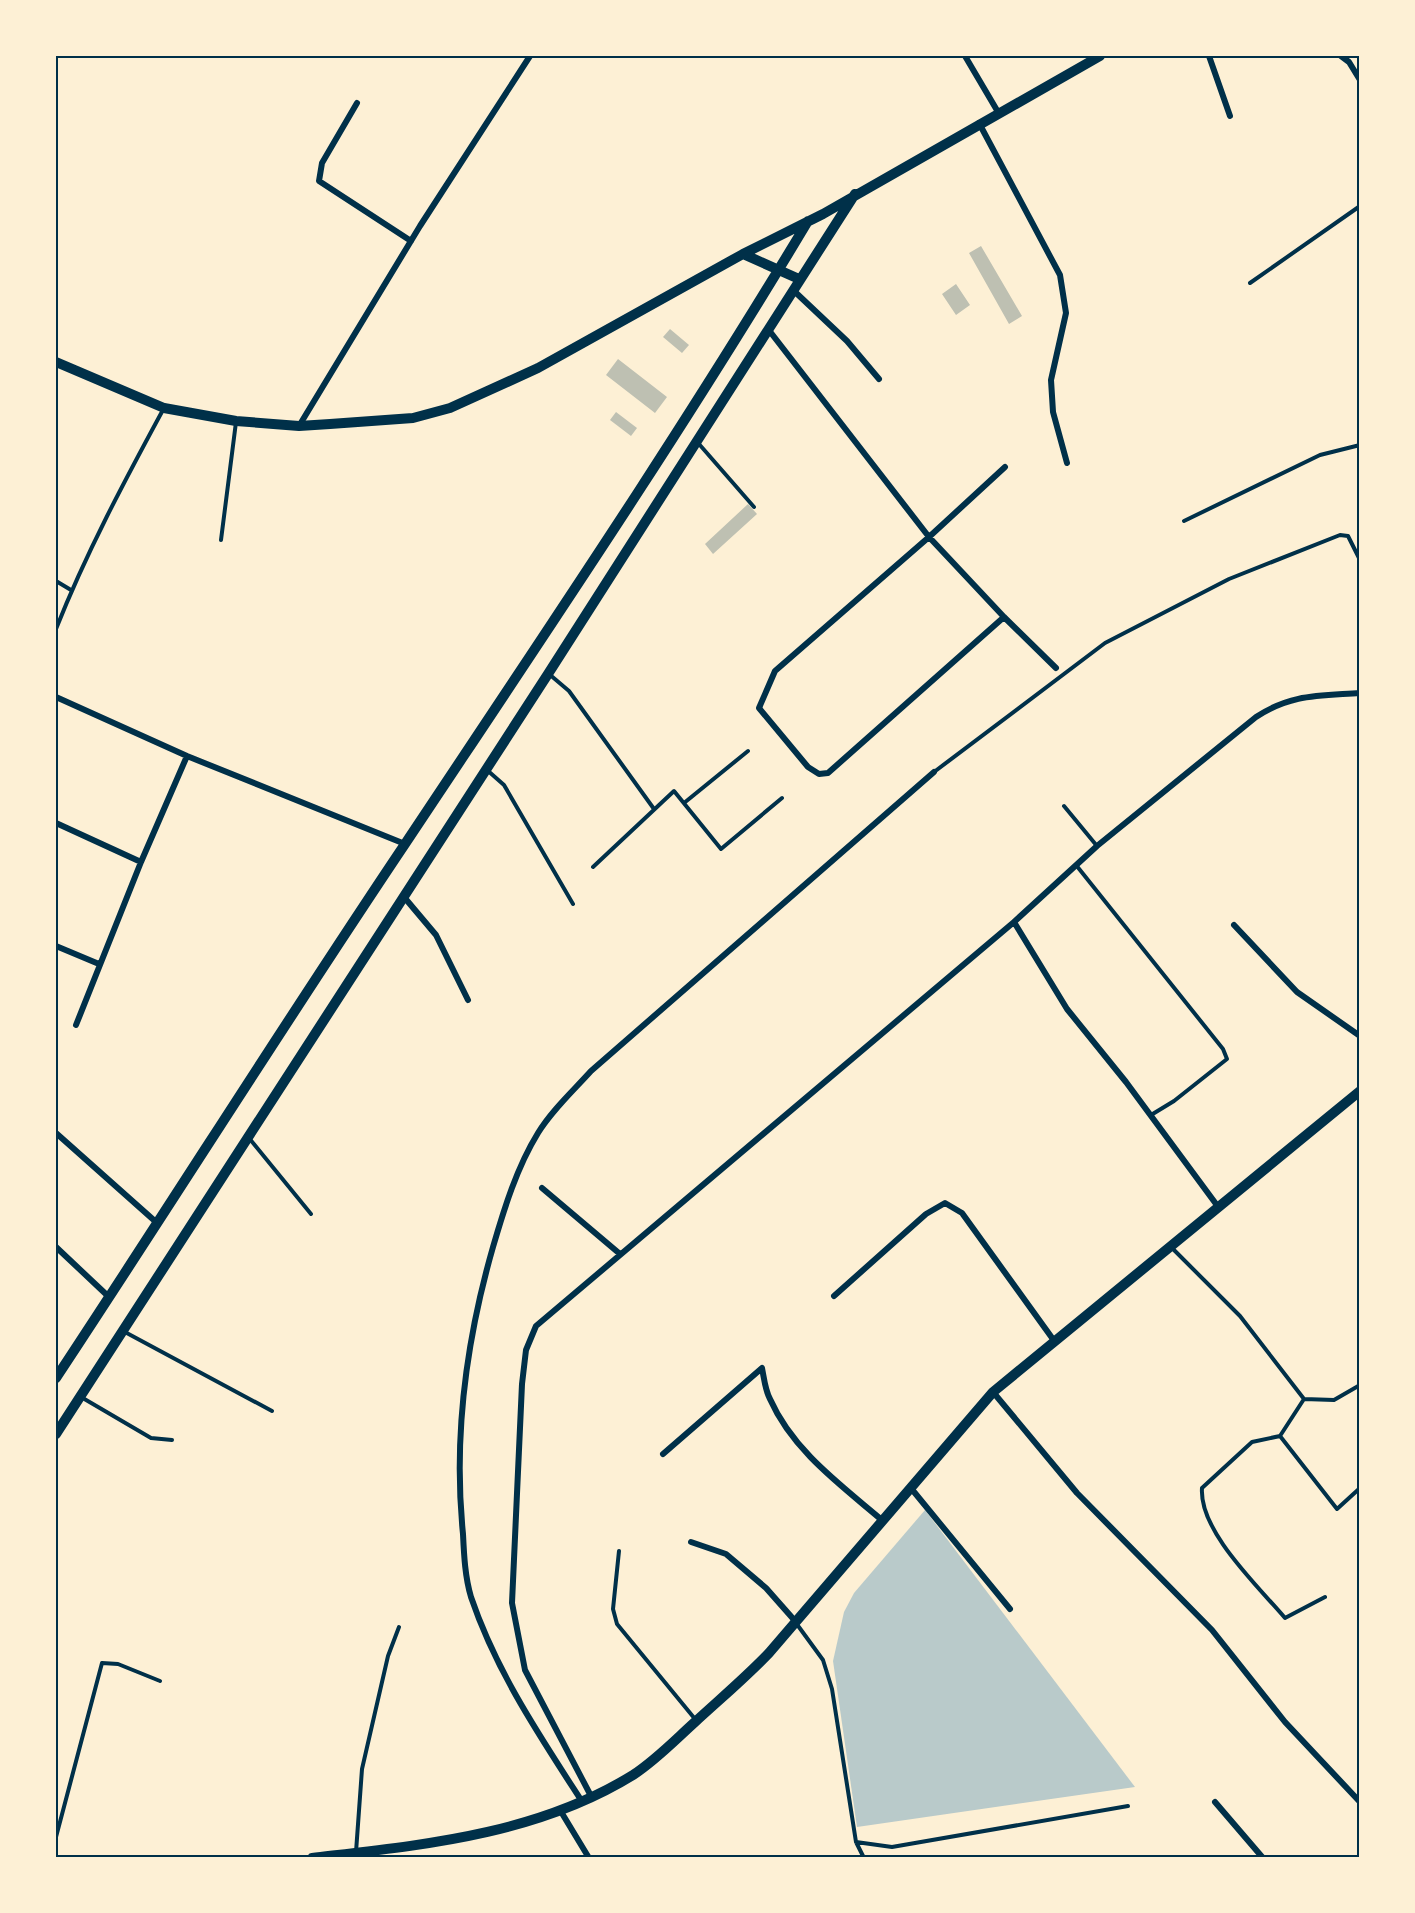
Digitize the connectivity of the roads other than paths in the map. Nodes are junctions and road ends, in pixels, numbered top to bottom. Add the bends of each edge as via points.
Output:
1 (530, 56) edge
2 (965, 56) edge
3 (1100, 56) edge
4 (1209, 56) edge
5 (1341, 56) edge
6 (1359, 80) edge
7 (357, 103) dead end
8 (998, 112) junction
9 (1230, 116) dead end
10 (979, 123) junction
11 (855, 194) junction
12 (1359, 206) edge
13 (808, 221) junction
14 (411, 242) junction
15 (743, 254) junction
16 (779, 270) junction
17 (799, 279) junction
18 (1250, 284) dead end
19 (793, 290) junction
20 (768, 329) junction
21 (56, 362) edge
22 (879, 379) dead end
23 (164, 408) junction
24 (236, 421) junction
25 (300, 426) junction
26 (696, 441) junction
27 (1359, 445) edge
28 (1067, 463) dead end
29 (1005, 467) dead end
30 (754, 507) dead end
31 (1184, 521) dead end
32 (929, 537) junction
33 (221, 540) dead end
34 (1359, 560) edge
35 (56, 581) edge
36 (71, 590) junction
37 (1004, 617) junction
38 (56, 629) edge
39 (1056, 668) dead end
40 (548, 674) junction
41 (1359, 693) edge
42 (56, 697) edge
43 (748, 751) dead end
44 (187, 756) junction
45 (486, 770) junction
46 (934, 772) joint
47 (782, 798) dead end
48 (684, 803) junction
49 (1064, 806) dead end
50 (654, 809) junction
51 (56, 823) edge
52 (405, 844) junction
53 (1097, 846) junction
54 (141, 862) junction
55 (1075, 865) junction
56 (593, 867) dead end
57 (404, 897) junction
58 (573, 904) dead end
59 (1014, 922) junction
60 (1234, 925) dead end
61 (56, 946) edge
62 (99, 964) junction
63 (468, 1000) dead end
64 (76, 1025) dead end
65 (1359, 1036) edge
66 (1359, 1091) edge
67 (1150, 1115) junction
68 (56, 1133) edge
69 (248, 1137) junction
70 (542, 1188) dead end
71 (1219, 1208) junction
72 (311, 1214) dead end
73 (156, 1222) junction
74 (56, 1247) edge
75 (1171, 1248) junction
76 (620, 1254) junction
77 (834, 1296) dead end
78 (109, 1297) junction
79 (123, 1331) junction
80 (1055, 1342) junction
81 (56, 1378) edge
82 (1359, 1385) edge
83 (993, 1392) junction
84 (80, 1397) junction
85 (1304, 1399) junction
86 (272, 1411) dead end
87 (56, 1434) edge
88 (1280, 1436) junction
89 (172, 1440) dead end
90 (663, 1454) dead end
91 (910, 1487) junction
92 (1359, 1488) edge
93 (883, 1521) junction
94 (691, 1542) dead end
95 (619, 1551) dead end
96 (1325, 1597) dead end
97 (1010, 1610) dead end
98 (796, 1622) junction
99 (399, 1627) dead end
100 (160, 1681) dead end
101 (697, 1720) junction
102 (586, 1798) junction
103 (1215, 1802) dead end
104 (1359, 1802) edge
105 (1128, 1806) dead end
106 (560, 1810) junction
107 (56, 1837) edge
108 (855, 1842) junction
109 (356, 1852) junction
110 (319, 1857) edge
111 (589, 1857) edge
112 (864, 1857) edge
113 (1263, 1857) edge

1 - 14 street
2 - 8 street
3 - 8 main road
4 - 9 street
5 - 6 street
7 - 14 street via 322,164 319,181
8 - 10 main road
10 - 11 main road
10 - 28 street via 1060,275 1066,313 1051,380 1053,412
11 - 13 main road
11 - 17 main road
12 - 18 lane
13 - 15 main road
13 - 16 main road
14 - 25 street
15 - 16 main road
15 - 25 main road via 538,368 450,408 412,418
16 - 17 main road
16 - 52 main road via 500,704
17 - 19 main road
19 - 20 main road
19 - 22 street via 847,341
20 - 26 main road
20 - 32 street
21 - 23 main road
23 - 24 main road
23 - 36 lane
24 - 25 main road
24 - 33 lane
26 - 30 lane
26 - 40 main road
27 - 31 lane via 1320,455
29 - 32 street
32 - 37 street
32 - 37 street via 775,671 759,708 808,767 819,774 828,773
34 - 46 lane via 1348,536 1340,535 1229,579 1105,643
35 - 36 lane
36 - 38 lane
37 - 39 street
40 - 45 main road
40 - 50 lane via 569,691
41 - 53 street via 1308,696 1277,703
42 - 44 street
43 - 48 lane
44 - 52 street
44 - 54 street
45 - 57 main road
45 - 58 lane via 504,784
46 - 102 street via 591,1071 538,1133 500,1223 478,1299 458,1432 466,1571 495,1659 533,1726
47 - 48 lane via 721,849
48 - 50 lane via 674,791
49 - 53 lane
50 - 56 lane
51 - 54 street
52 - 73 main road
53 - 55 street
54 - 62 street
55 - 59 street
55 - 67 lane via 1223,1049 1227,1059
57 - 63 street via 436,934
57 - 69 main road
59 - 67 street via 1067,1009
59 - 76 street
60 - 65 street via 1297,992
61 - 62 street
62 - 64 street
66 - 71 main road
67 - 71 street
68 - 73 street
69 - 72 lane
69 - 79 main road
70 - 76 street
71 - 75 main road
73 - 78 main road
74 - 78 street
75 - 80 main road
75 - 85 lane via 1240,1316
76 - 102 street via 536,1326 526,1350 519,1426 512,1603 525,1670
77 - 80 street via 926,1214 945,1203 962,1213
78 - 81 main road
79 - 84 main road
79 - 86 lane
80 - 83 main road
82 - 85 lane via 1334,1400
83 - 91 main road
83 - 104 street via 1077,1493 1212,1630 1285,1722
84 - 87 main road
84 - 89 lane via 152,1438
85 - 88 lane
88 - 92 lane via 1337,1509
88 - 96 lane via 1252,1442 1202,1488 1201,1502 1214,1530 1286,1618
90 - 93 street via 762,1368 769,1398 792,1438
91 - 93 main road
91 - 97 street
93 - 98 main road
94 - 98 street via 726,1554 766,1588
95 - 101 lane via 613,1609 616,1624
98 - 101 main road via 736,1688
98 - 108 lane via 823,1660 832,1689
99 - 109 lane via 388,1656 362,1770
100 - 107 lane via 118,1664 102,1663
101 - 102 main road via 633,1775
102 - 106 main road
103 - 113 street
105 - 108 lane via 892,1847
106 - 109 main road via 468,1838
106 - 111 street
108 - 112 lane
109 - 110 main road

